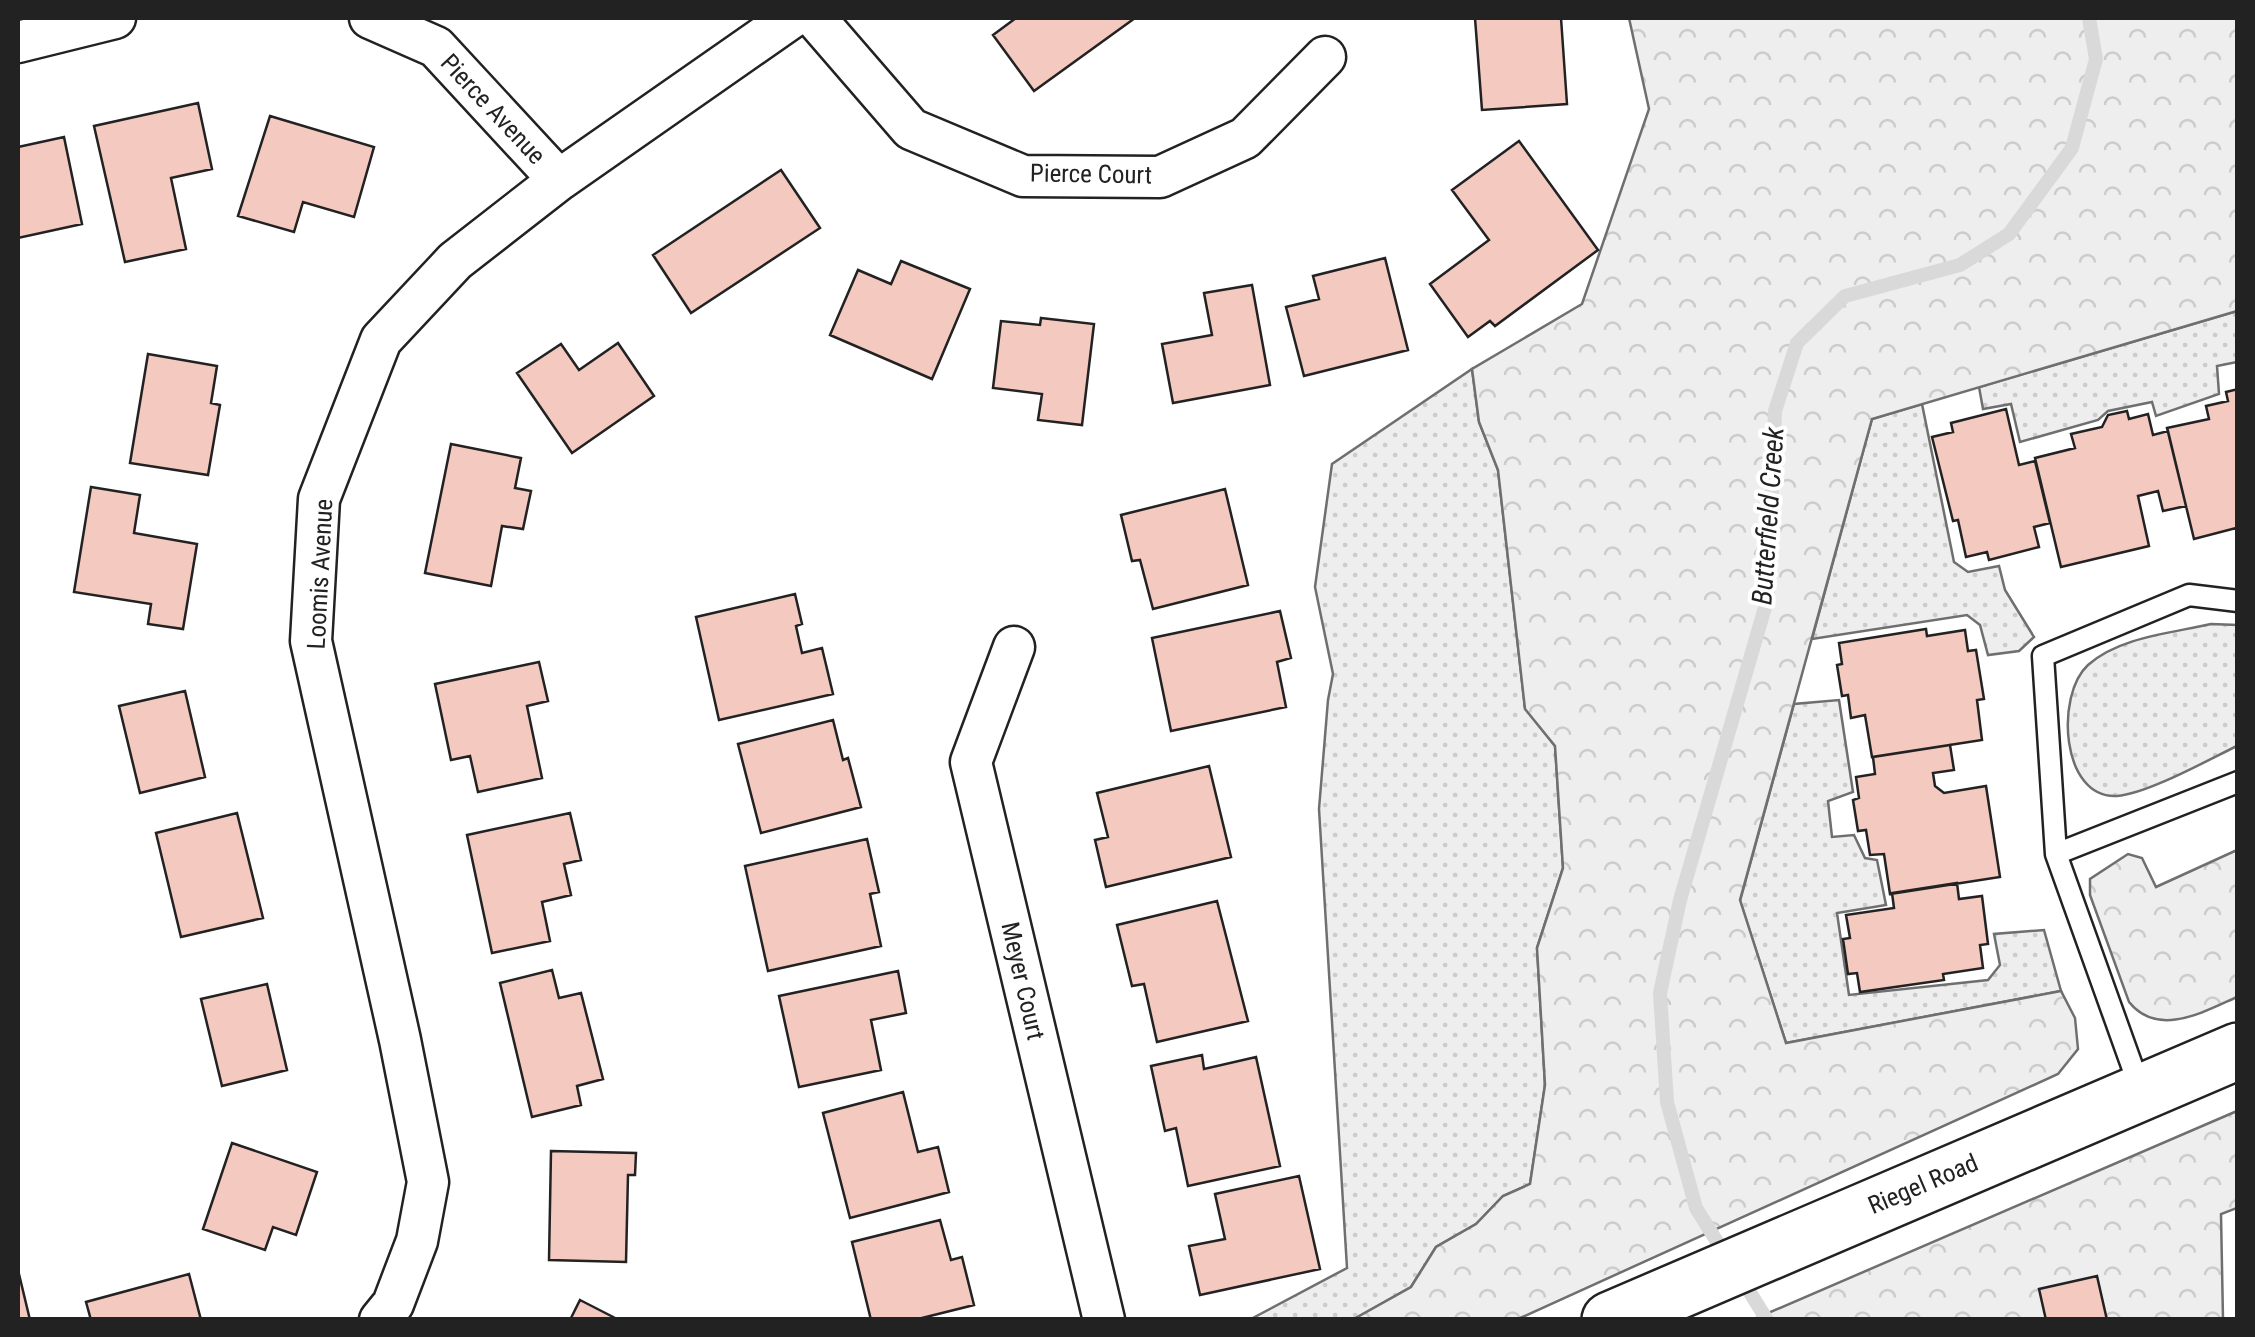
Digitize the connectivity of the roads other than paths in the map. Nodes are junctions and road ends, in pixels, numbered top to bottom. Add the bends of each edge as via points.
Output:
1 (115, 18) edge
2 (370, 18) edge
3 (791, 18) edge
4 (816, 18) edge
5 (18, 42) edge
6 (1325, 57) dead end
7 (558, 180) junction
8 (2238, 601) edge
9 (1014, 647) dead end
10 (2238, 782) edge
11 (2056, 854) junction
12 (2238, 1051) edge
13 (2141, 1092) junction
14 (380, 1320) edge
15 (1104, 1320) edge
16 (1610, 1320) edge

1 - 5 street
2 - 7 street, Pierce Avenue via 436,47
3 - 7 street, Loomis Avenue
4 - 6 street, Pierce Court via 911,129 1022,176 1160,177 1245,138
7 - 14 street, Loomis Avenue via 455,261 382,340 319,499 311,641 428,1182 417,1241
8 - 11 lane via 2189,595 2043,656
9 - 15 street, Meyer Court via 970,762
10 - 11 lane
11 - 13 lane
12 - 13 street, Riegel Road
13 - 16 street, Riegel Road

